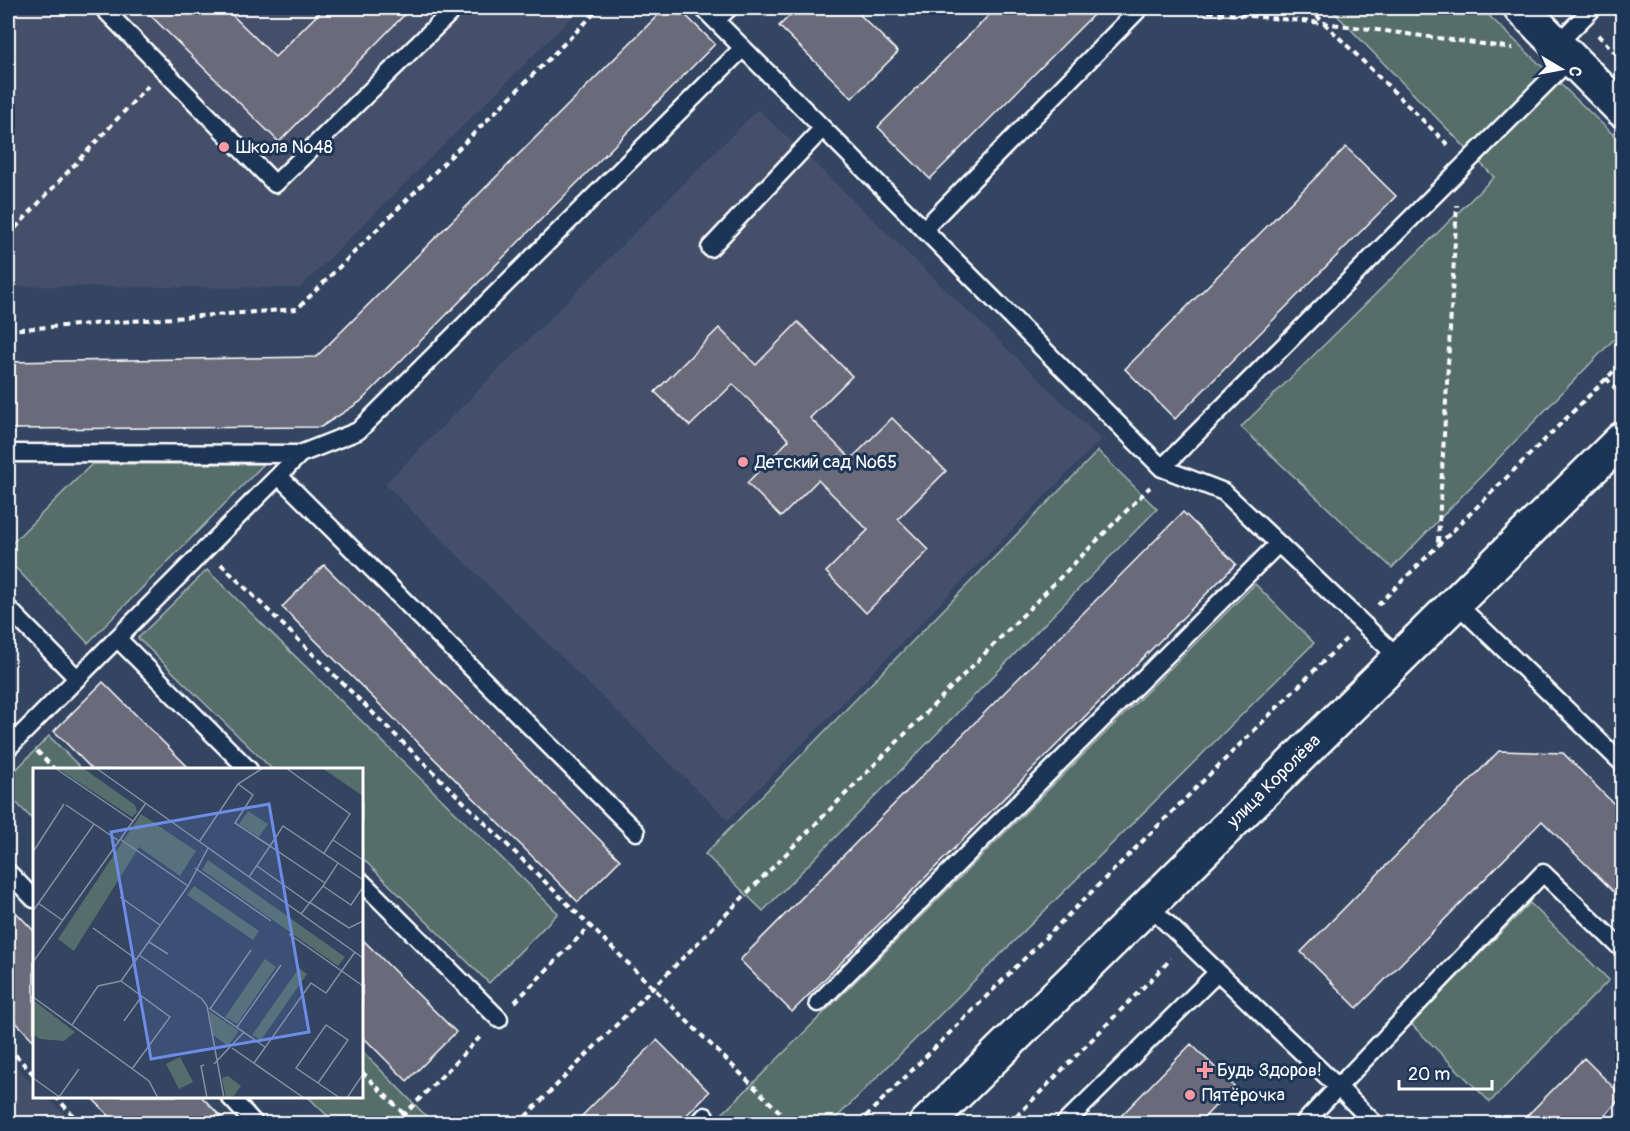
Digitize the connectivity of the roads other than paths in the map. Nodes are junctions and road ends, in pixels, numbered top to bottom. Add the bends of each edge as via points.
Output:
1 (103, 8) edge
2 (703, 8) edge
3 (729, 8) edge
4 (1140, 8) edge
5 (1521, 8) edge
6 (1593, 8) edge
7 (450, 9) edge
8 (716, 20) junction
9 (743, 48) junction
10 (1564, 51) junction
11 (1623, 110) edge
12 (822, 129) junction
13 (924, 230) junction
14 (710, 248) dead end
15 (1623, 439) edge
16 (8, 453) edge
17 (300, 454) junction
18 (1165, 469) junction
19 (279, 476) junction
20 (1278, 544) junction
21 (1456, 603) junction
22 (8, 608) edge
23 (117, 638) junction
24 (1399, 658) junction
25 (77, 678) junction
26 (8, 748) edge
27 (1623, 764) edge
28 (247, 768) edge
29 (636, 832) dead end
30 (8, 872) edge
31 (363, 883) edge
32 (33, 898) edge
33 (1148, 905) junction
34 (1623, 949) edge
35 (1218, 972) junction
36 (818, 1003) dead end
37 (499, 1019) dead end
38 (1338, 1088) junction
39 (231, 1098) edge
40 (255, 1124) edge
41 (926, 1124) edge
42 (1064, 1124) edge
43 (1303, 1124) edge
44 (1375, 1124) edge

1 - 7 lane via 275,184
2 - 8 lane
3 - 8 lane
4 - 13 lane
5 - 10 main road
6 - 10 lane
8 - 9 lane
9 - 12 lane
9 - 17 lane via 358,431
10 - 11 main road
10 - 18 lane via 1462,166
12 - 13 lane
12 - 14 lane
13 - 18 lane
15 - 21 main road, улица Королёва
16 - 17 lane
17 - 19 lane
18 - 20 lane via 1224,492
19 - 23 lane
19 - 29 lane
20 - 24 lane
20 - 36 lane
21 - 24 main road, улица Королёва
21 - 27 lane
22 - 25 lane
23 - 25 lane
23 - 28 lane
24 - 33 main road, улица Королёва
25 - 26 lane
30 - 32 lane
31 - 37 lane
33 - 35 lane
33 - 41 main road, улица Королёва
34 - 38 lane via 1543,873
35 - 38 lane
35 - 42 lane
38 - 43 lane
38 - 44 lane
39 - 40 lane

